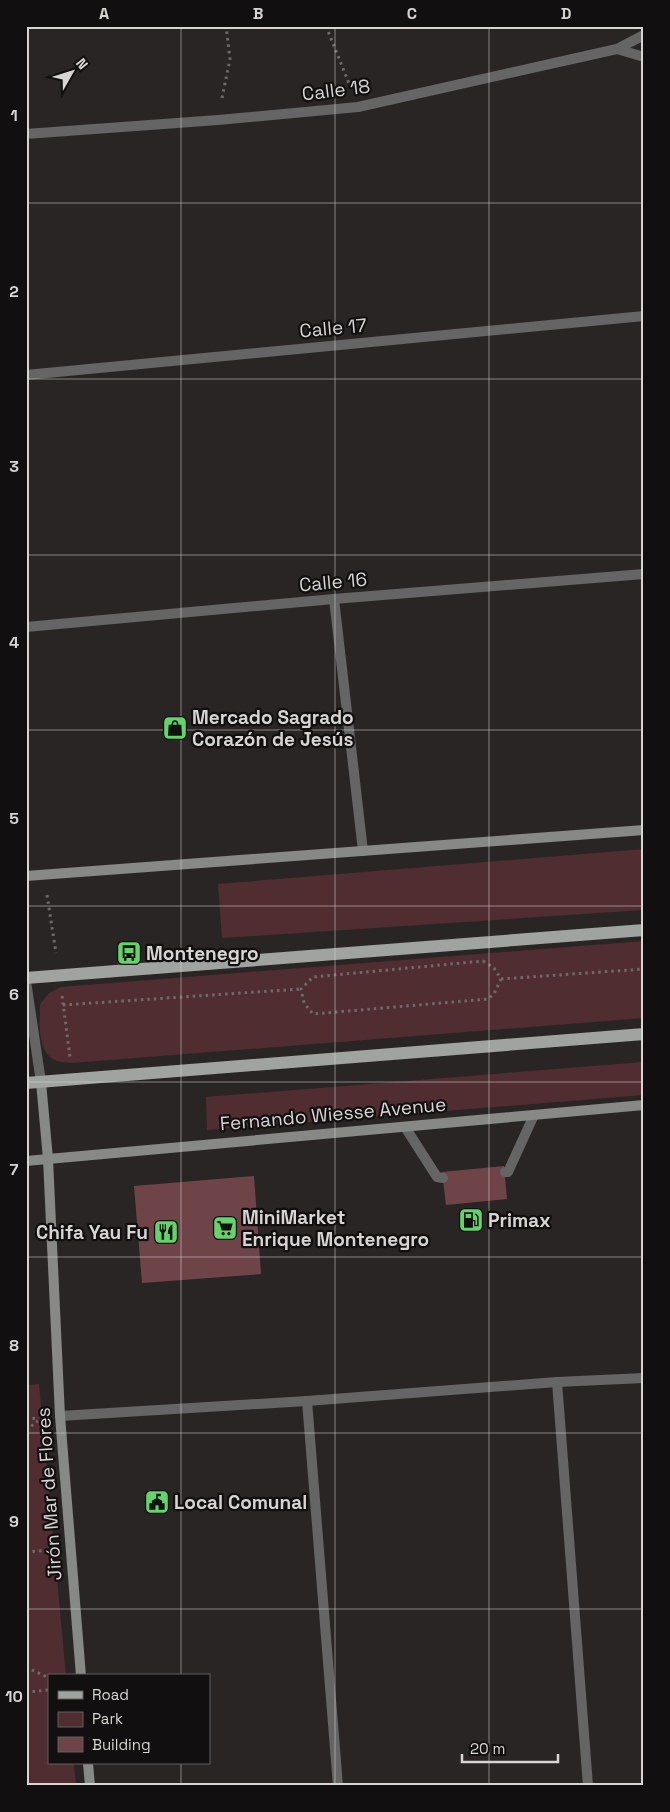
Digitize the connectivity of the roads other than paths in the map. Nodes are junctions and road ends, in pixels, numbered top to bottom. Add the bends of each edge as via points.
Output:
1 (644, 34) edge
2 (617, 49) junction
3 (644, 56) edge
4 (26, 134) edge
5 (644, 316) edge
6 (26, 375) edge
7 (644, 574) edge
8 (334, 599) junction
9 (26, 627) edge
10 (644, 830) edge
11 (363, 851) junction
12 (26, 876) edge
13 (644, 930) edge
14 (26, 979) edge
15 (644, 1034) edge
16 (41, 1082) junction
17 (26, 1083) edge
18 (644, 1105) edge
19 (534, 1115) junction
20 (405, 1127) junction
21 (48, 1159) junction
22 (26, 1161) edge
23 (504, 1172) dead end
24 (443, 1178) dead end
25 (644, 1378) edge
26 (556, 1382) junction
27 (307, 1401) junction
28 (60, 1416) junction
29 (81, 1674) edge
30 (88, 1764) edge
31 (90, 1786) edge
32 (338, 1786) edge
33 (588, 1786) edge

1 - 2 street
2 - 3 street, Calle 18
2 - 4 street, Calle 18 via 358,107
5 - 6 street, Calle 17
7 - 8 street, Calle 16
8 - 9 street, Calle 16
8 - 11 street
10 - 11 main road
11 - 12 main road
13 - 14 main road
14 - 16 street, Jirón Mar de Flores
15 - 16 main road
16 - 17 main road
16 - 21 main road, Jirón Mar de Flores
18 - 19 main road, Fernando Wiesse Avenue
19 - 20 main road, Fernando Wiesse Avenue
19 - 23 street via 508,1172
20 - 21 main road, Fernando Wiesse Avenue
20 - 24 street via 436,1177
21 - 22 main road, Fernando Wiesse Avenue
21 - 28 main road, Jirón Mar de Flores
25 - 26 street
26 - 27 street
26 - 33 street
27 - 28 street
27 - 32 street
28 - 29 main road, Jirón Mar de Flores
30 - 31 main road

